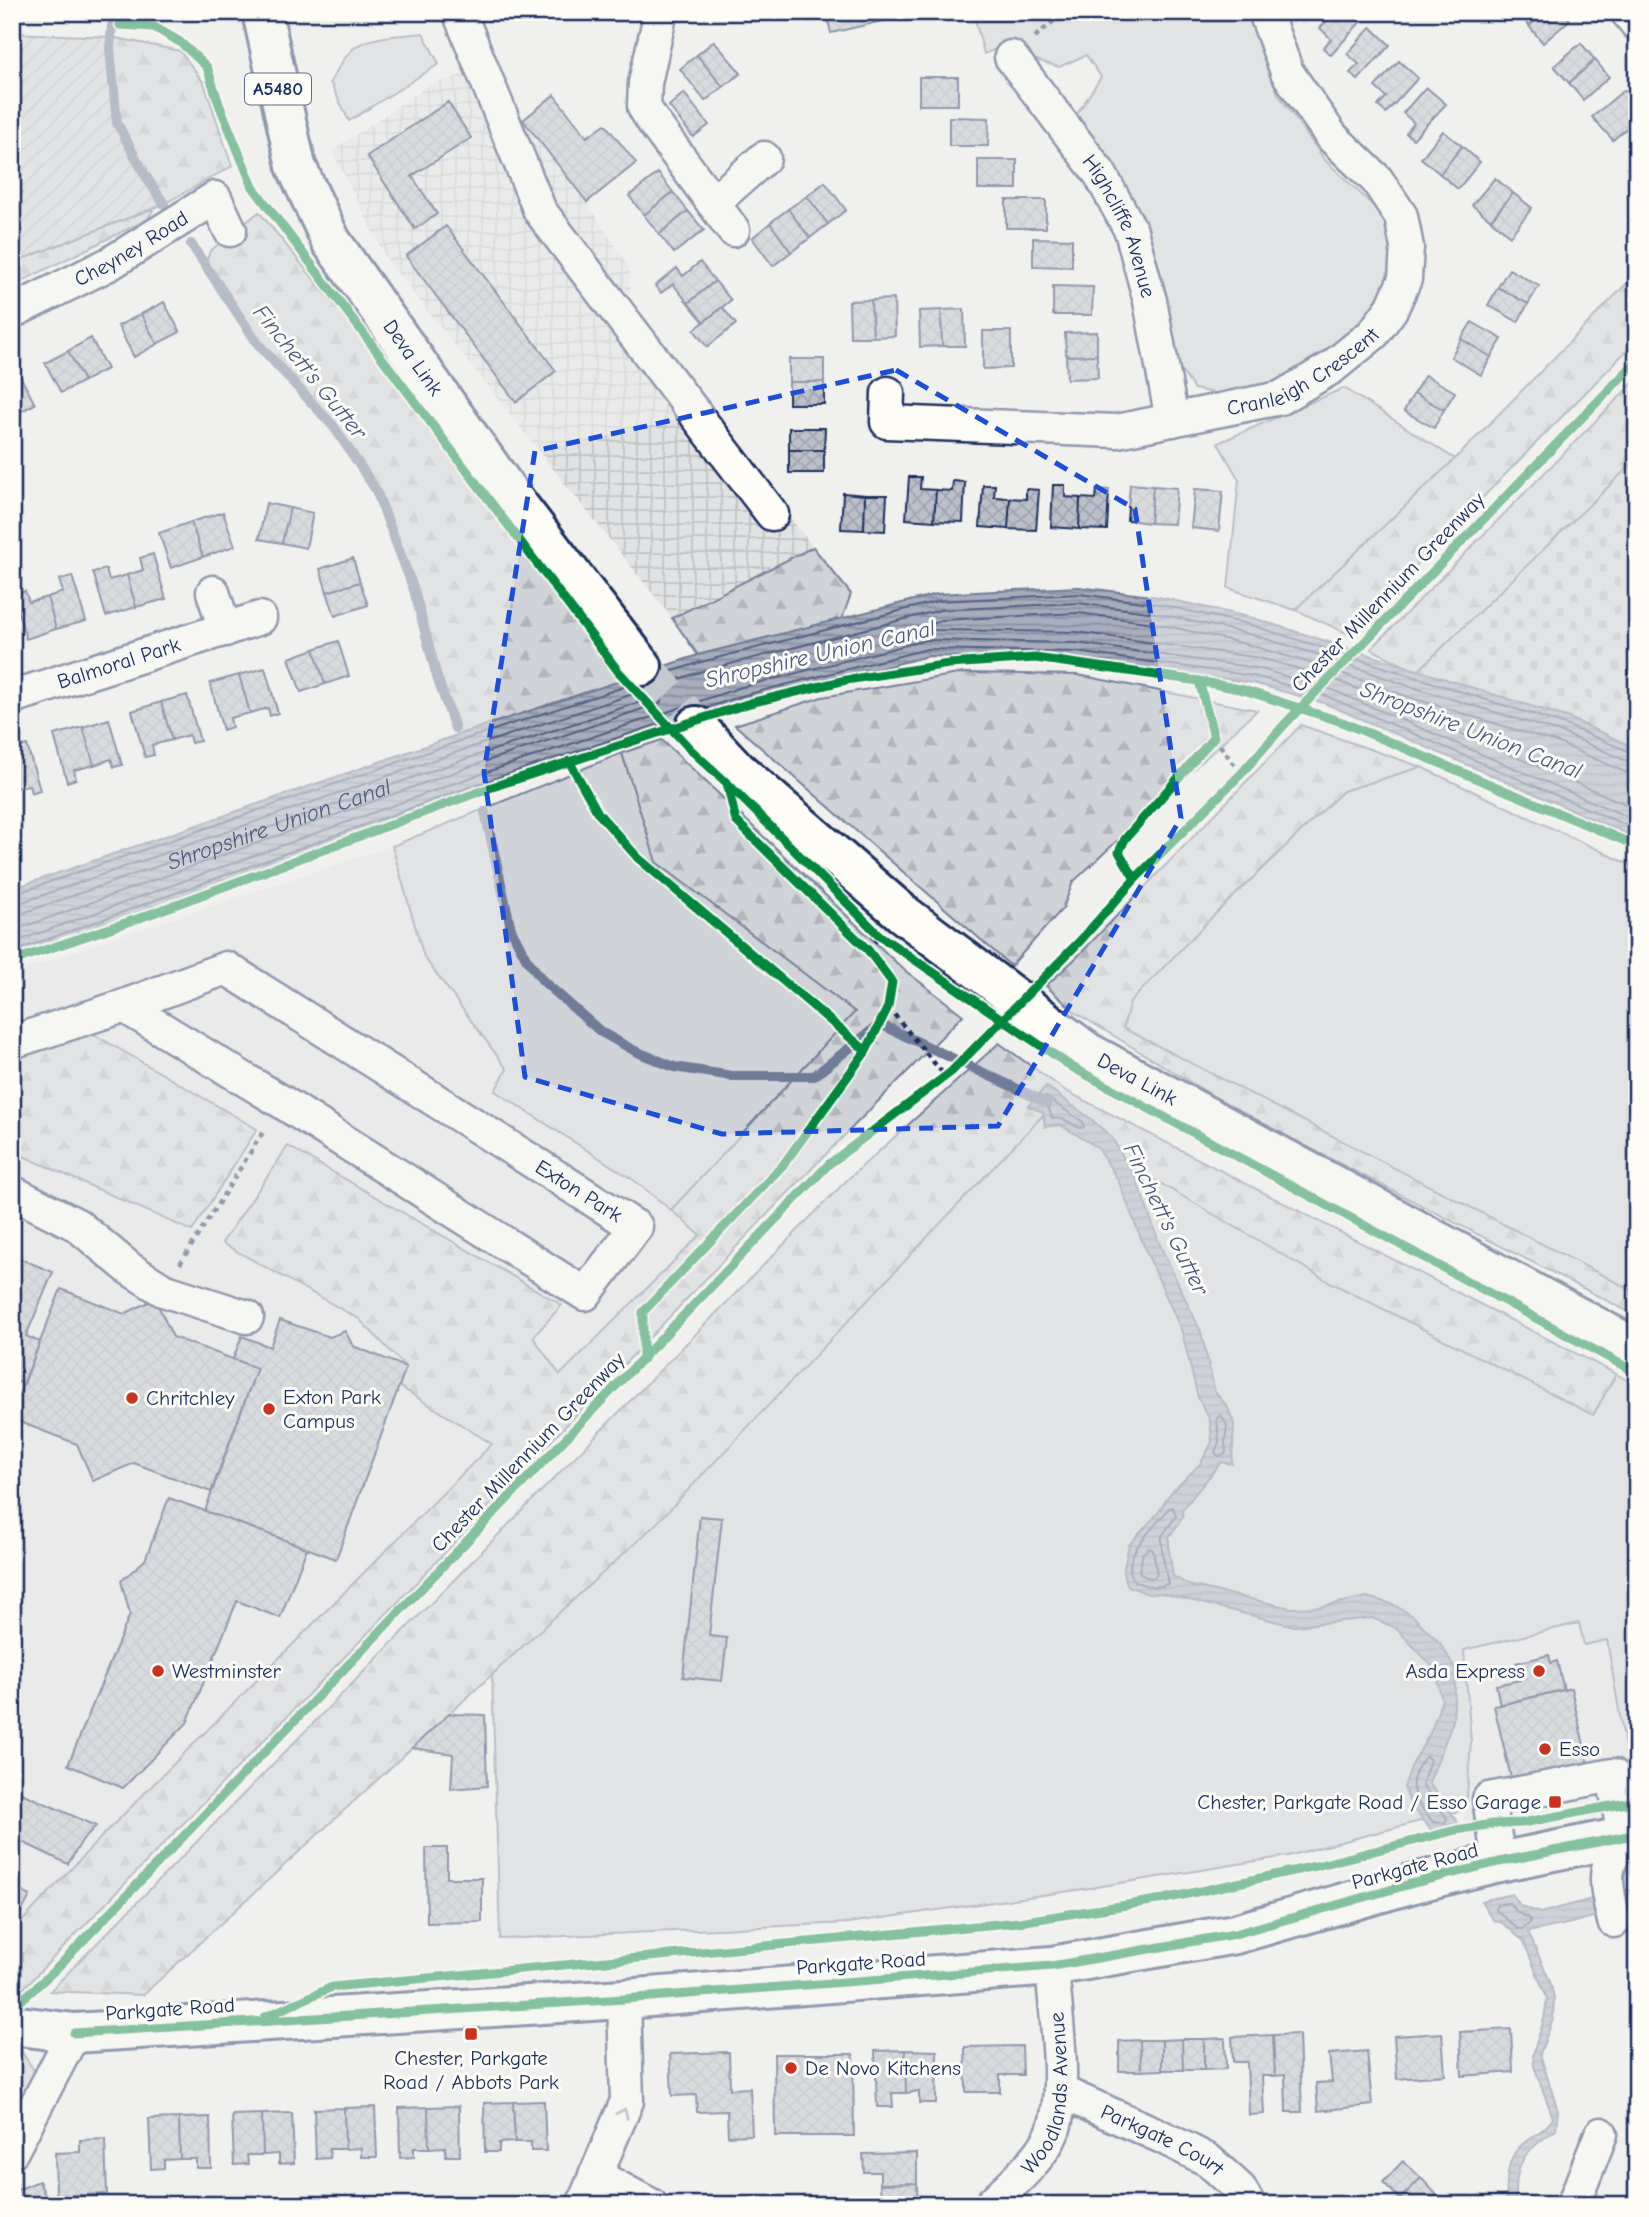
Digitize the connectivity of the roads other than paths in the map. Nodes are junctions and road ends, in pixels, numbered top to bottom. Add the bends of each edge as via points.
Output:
1 (262, 12) edge
2 (459, 12) edge
3 (657, 12) edge
4 (1265, 12) edge
5 (1627, 12) edge
6 (1637, 24) edge
7 (1011, 57) road end
8 (764, 158) dead end
9 (713, 203) junction
10 (230, 230) dead end
11 (733, 230) dead end
12 (12, 312) edge
13 (888, 393) dead end
14 (1172, 420) junction
15 (772, 514) dead end
16 (213, 592) dead end
17 (260, 618) dead end
18 (225, 629) junction
19 (642, 666) tunnel mouth
20 (12, 697) edge
21 (696, 726) tunnel mouth
22 (124, 1006) junction
23 (12, 1042) edge
24 (12, 1192) edge
25 (247, 1317) dead end
26 (1637, 1349) edge
27 (1630, 1836) edge
28 (1499, 1861) junction
29 (1614, 1921) dead end
30 (1052, 1966) junction
31 (624, 1999) junction
32 (12, 2025) edge
33 (74, 2033) junction
34 (1061, 2092) junction
35 (1601, 2134) dead end
36 (12, 2151) edge
37 (596, 2175) junction
38 (1576, 2198) edge
39 (583, 2205) edge
40 (651, 2205) edge
41 (990, 2205) edge
42 (1249, 2205) edge

1 - 19 main road, Deva Link / A5480 via 296,166 331,241 508,492
2 - 15 street via 540,211
3 - 9 street via 644,107
4 - 14 street, Cranleigh Crescent via 1287,72 1332,137 1377,180 1401,216 1407,247 1405,279 1373,334 1331,368 1280,398
5 - 6 street
7 - 14 street, Highcliffe Avenue via 1100,174 1131,231 1150,301
8 - 9 street
9 - 11 street
10 - 12 street, Cheyney Road via 215,198 109,264
13 - 14 street, Cranleigh Crescent via 887,422 1116,431
16 - 18 street
17 - 18 street, Balmoral Park
18 - 20 street, Balmoral Park
21 - 26 main road, Deva Link via 737,770 902,913 1087,1052
22 - 22 street, Exton Park via 226,968 636,1227 585,1294
22 - 23 street, Exton Park
24 - 25 street via 77,1225 163,1290
27 - 28 main road, Parkgate Road
27 - 28 street via 1613,1774 1489,1799
27 - 29 street via 1615,1849 1605,1884
28 - 30 main road, Parkgate Road via 1235,1934
30 - 31 main road, Parkgate Road
30 - 34 street, Woodlands Avenue
31 - 33 main road, Parkgate Road
37 -> 31 street via 627,2101
32 - 33 main road, Parkgate Road
33 - 36 street
34 - 41 street, Woodlands Avenue via 1052,2133 1032,2164
34 - 42 street, Parkgate Court via 1208,2160 1240,2189
35 - 38 street
37 - 39 street
37 - 40 street

